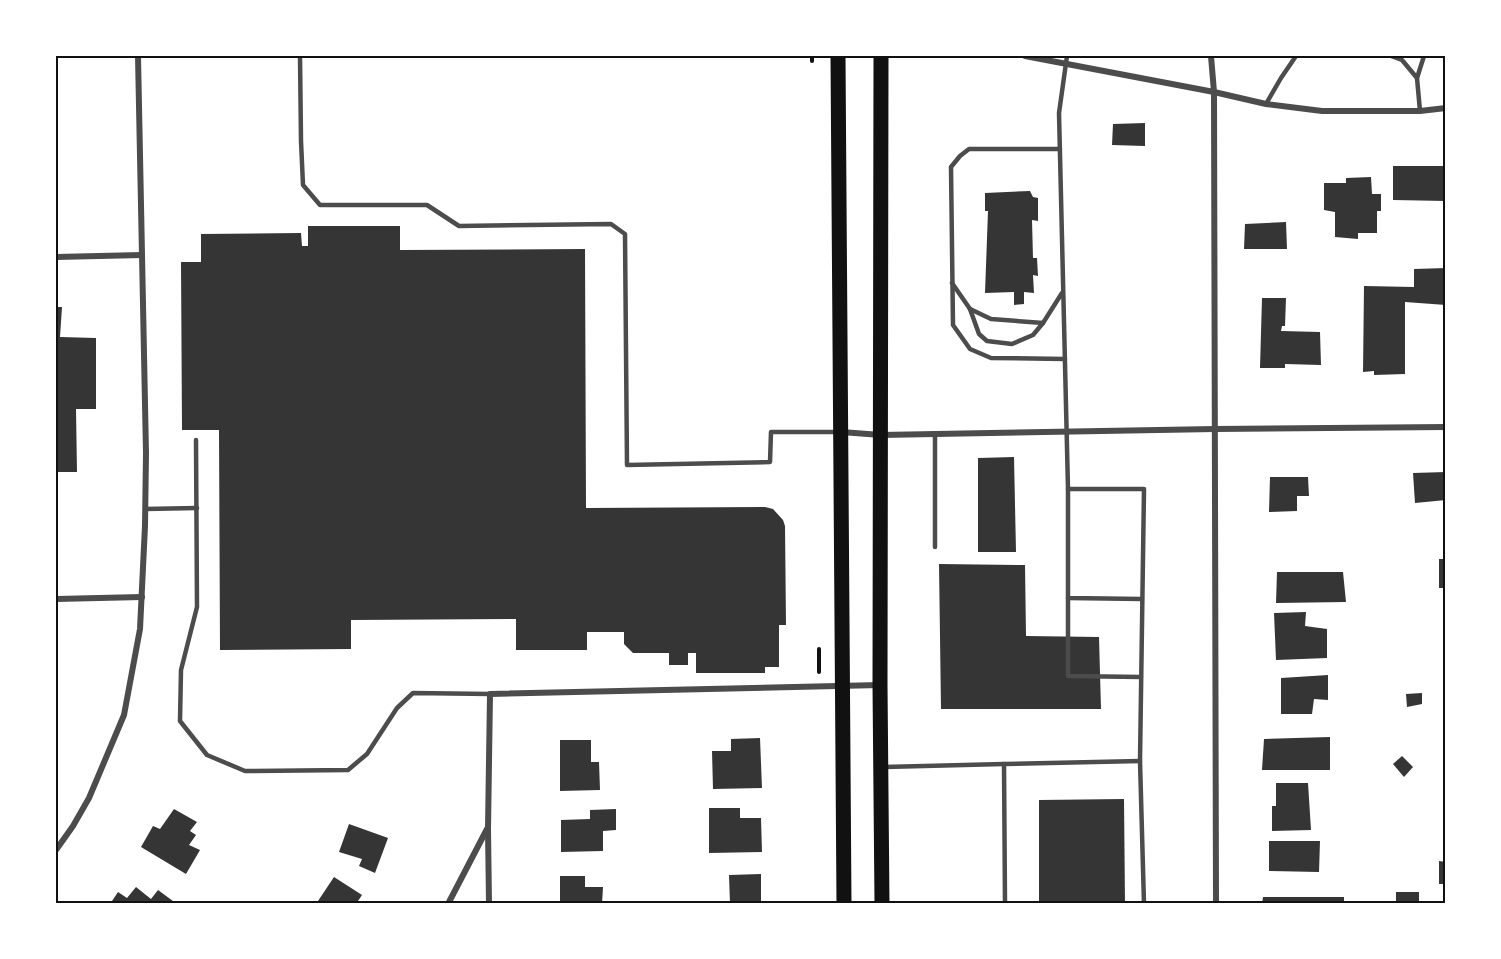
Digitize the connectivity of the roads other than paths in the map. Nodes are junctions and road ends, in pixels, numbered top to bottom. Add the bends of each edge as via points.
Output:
1 (138, 56) edge
2 (300, 56) edge
3 (838, 56) edge
4 (882, 56) edge
5 (1025, 56) edge
6 (1067, 56) edge
7 (1210, 56) edge
8 (1296, 56) edge
9 (1391, 56) edge
10 (1424, 56) edge
11 (1066, 63) junction
12 (1417, 78) junction
13 (1214, 92) junction
14 (1266, 104) junction
15 (1446, 108) edge
16 (1420, 111) junction
17 (1060, 149) junction
18 (142, 255) junction
19 (56, 257) edge
20 (952, 283) junction
21 (1063, 291) junction
22 (970, 309) junction
23 (1043, 323) junction
24 (1065, 359) junction
25 (1446, 428) edge
26 (1215, 429) junction
27 (840, 432) junction
28 (1065, 432) junction
29 (935, 434) junction
30 (880, 435) junction
31 (196, 440) dead end
32 (1068, 489) junction
33 (197, 508) junction
34 (145, 509) junction
35 (935, 547) dead end
36 (142, 597) junction
37 (1068, 597) junction
38 (56, 599) edge
39 (1142, 599) junction
40 (1141, 677) junction
41 (880, 685) junction
42 (842, 686) junction
43 (490, 694) junction
44 (1140, 761) junction
45 (1004, 764) junction
46 (881, 768) junction
47 (488, 829) junction
48 (56, 850) edge
49 (448, 903) edge
50 (489, 903) edge
51 (844, 903) edge
52 (882, 903) edge
53 (1005, 903) edge
54 (1144, 903) edge
55 (1216, 903) edge

1 - 18 street
2 - 27 lane via 303,185 320,205 427,205 459,226 611,224 625,234 627,465 770,462 771,432
3 - 27 main road
4 - 30 main road
5 - 11 street
6 - 11 lane
7 - 13 street
8 - 14 lane
9 - 12 lane via 1402,60
10 - 12 lane
11 - 13 street
11 - 17 lane via 1059,113
12 - 16 lane
13 - 14 street
13 - 26 street
14 - 16 street via 1322,111
15 - 16 street
17 - 20 lane via 969,149 951,167
17 - 21 lane
18 - 19 street
18 - 34 street
20 - 22 lane
20 - 24 lane via 953,325 970,350 991,358
21 - 23 lane
21 - 24 lane
22 - 23 lane via 991,319
22 - 23 lane via 979,334 987,341 1012,344 1033,335
24 - 28 lane
25 - 26 street
26 - 28 street
26 - 55 street
27 - 30 street
27 - 42 main road
28 - 29 street
28 - 32 lane
29 - 30 street
29 - 35 lane
30 - 41 main road
31 - 33 lane
32 - 37 lane
32 - 39 lane via 1144,489
33 - 34 lane
33 - 43 lane via 197,607 182,670 180,721 207,755 245,771 348,770 368,754 397,708 413,693
34 - 36 street
36 - 38 street
36 - 48 street via 124,715 89,798
37 - 39 lane
37 - 40 lane via 1068,676
39 - 40 lane
40 - 44 lane
41 - 42 street
41 - 46 main road
42 - 43 street
42 - 51 main road
43 - 47 street
44 - 45 lane
44 - 54 lane
45 - 46 lane
45 - 53 lane
46 - 52 main road
47 - 49 street
47 - 50 street

